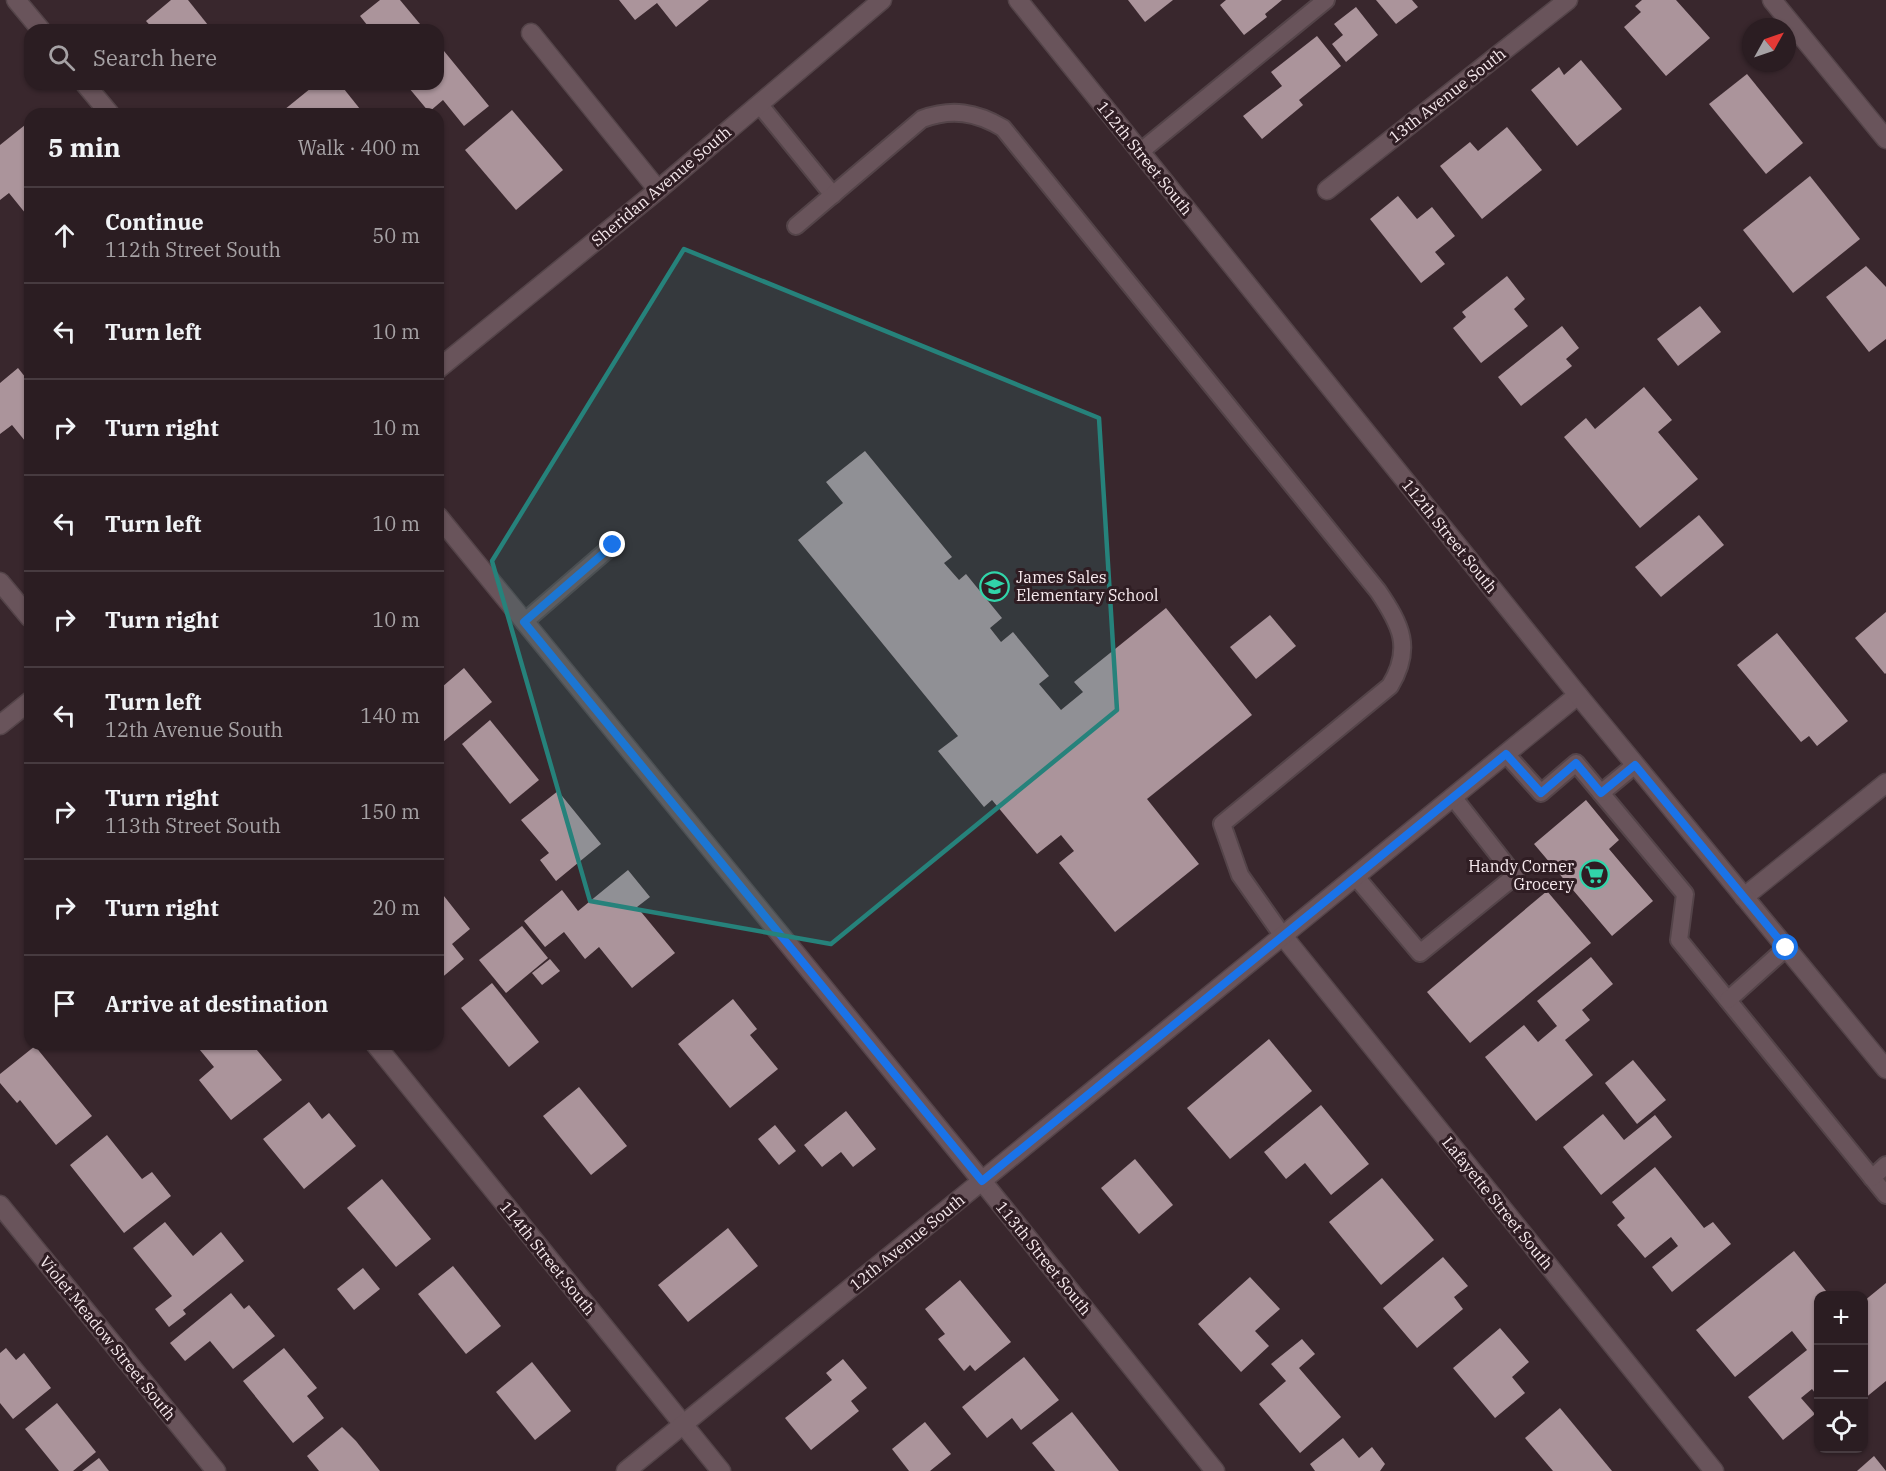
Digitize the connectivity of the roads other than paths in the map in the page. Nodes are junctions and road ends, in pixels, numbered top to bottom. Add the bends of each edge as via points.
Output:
1 (16, 0) edge
2 (882, 0) edge
3 (1018, 0) edge
4 (1326, 0) edge
5 (1568, 0) edge
6 (1772, 0) edge
7 (36, 24) edge
8 (531, 33) dead end
9 (90, 90) edge
10 (759, 104) junction
11 (105, 108) edge
12 (1886, 139) edge
13 (1140, 152) junction
14 (658, 190) junction
15 (1327, 190) dead end
16 (832, 195) junction
17 (796, 226) dead end
18 (444, 364) edge
19 (444, 523) edge
20 (613, 545) dead end
21 (0, 582) edge
22 (24, 611) edge
23 (524, 622) junction
24 (1578, 695) junction
25 (24, 706) edge
26 (0, 725) edge
27 (1506, 754) junction
28 (1635, 765) junction
29 (1886, 783) edge
30 (1601, 793) junction
31 (1453, 798) junction
32 (1356, 877) junction
33 (1744, 897) junction
34 (1283, 936) junction
35 (1786, 948) junction
36 (1728, 1000) junction
37 (380, 1050) edge
38 (1886, 1069) edge
39 (1886, 1165) edge
40 (1872, 1178) junction
41 (982, 1181) junction
42 (1886, 1195) edge
43 (0, 1205) edge
44 (684, 1424) junction
45 (216, 1471) edge
46 (626, 1471) edge
47 (721, 1471) edge
48 (1215, 1471) edge
49 (1714, 1471) edge

1 - 7 street
2 - 10 street, Sheridan Avenue South
3 - 13 street, 112th Street South
4 - 13 lane
5 - 15 street, 13th Avenue South
6 - 12 street
8 - 14 street
9 - 11 street
10 - 14 street, Sheridan Avenue South
10 - 16 lane
13 - 24 street, 112th Street South
14 - 18 street, Sheridan Avenue South
16 - 17 lane
16 - 34 lane via 922,119 968,112 1003,128 1392,613 1399,626 1402,656 1390,686 1222,824 1240,875
19 - 23 street, 113th Street South
20 - 23 lane
21 - 22 street
23 - 41 street, 113th Street South
24 - 27 street, 12th Avenue South
24 - 28 street, 112th Street South
25 - 26 street
27 - 30 lane via 1541,793 1576,763
27 - 31 street, 12th Avenue South
28 - 30 lane
28 - 33 street, 112th Street South
29 - 33 street
30 - 36 lane via 1685,894 1679,940
31 - 32 street, 12th Avenue South
31 - 32 lane via 1515,876 1420,954
32 - 34 street, 12th Avenue South
33 - 35 street, 112th Street South
34 - 41 street, 12th Avenue South
34 - 49 street, Lafayette Street South
35 - 36 lane
35 - 38 street, 112th Street South
36 - 40 lane
37 - 44 street, 114th Street South
39 - 40 lane
40 - 42 lane
41 - 44 street, 12th Avenue South
41 - 48 street, 113th Street South
43 - 45 street, Violet Meadow Street South
44 - 46 street, 12th Avenue South
44 - 47 street, 114th Street South

